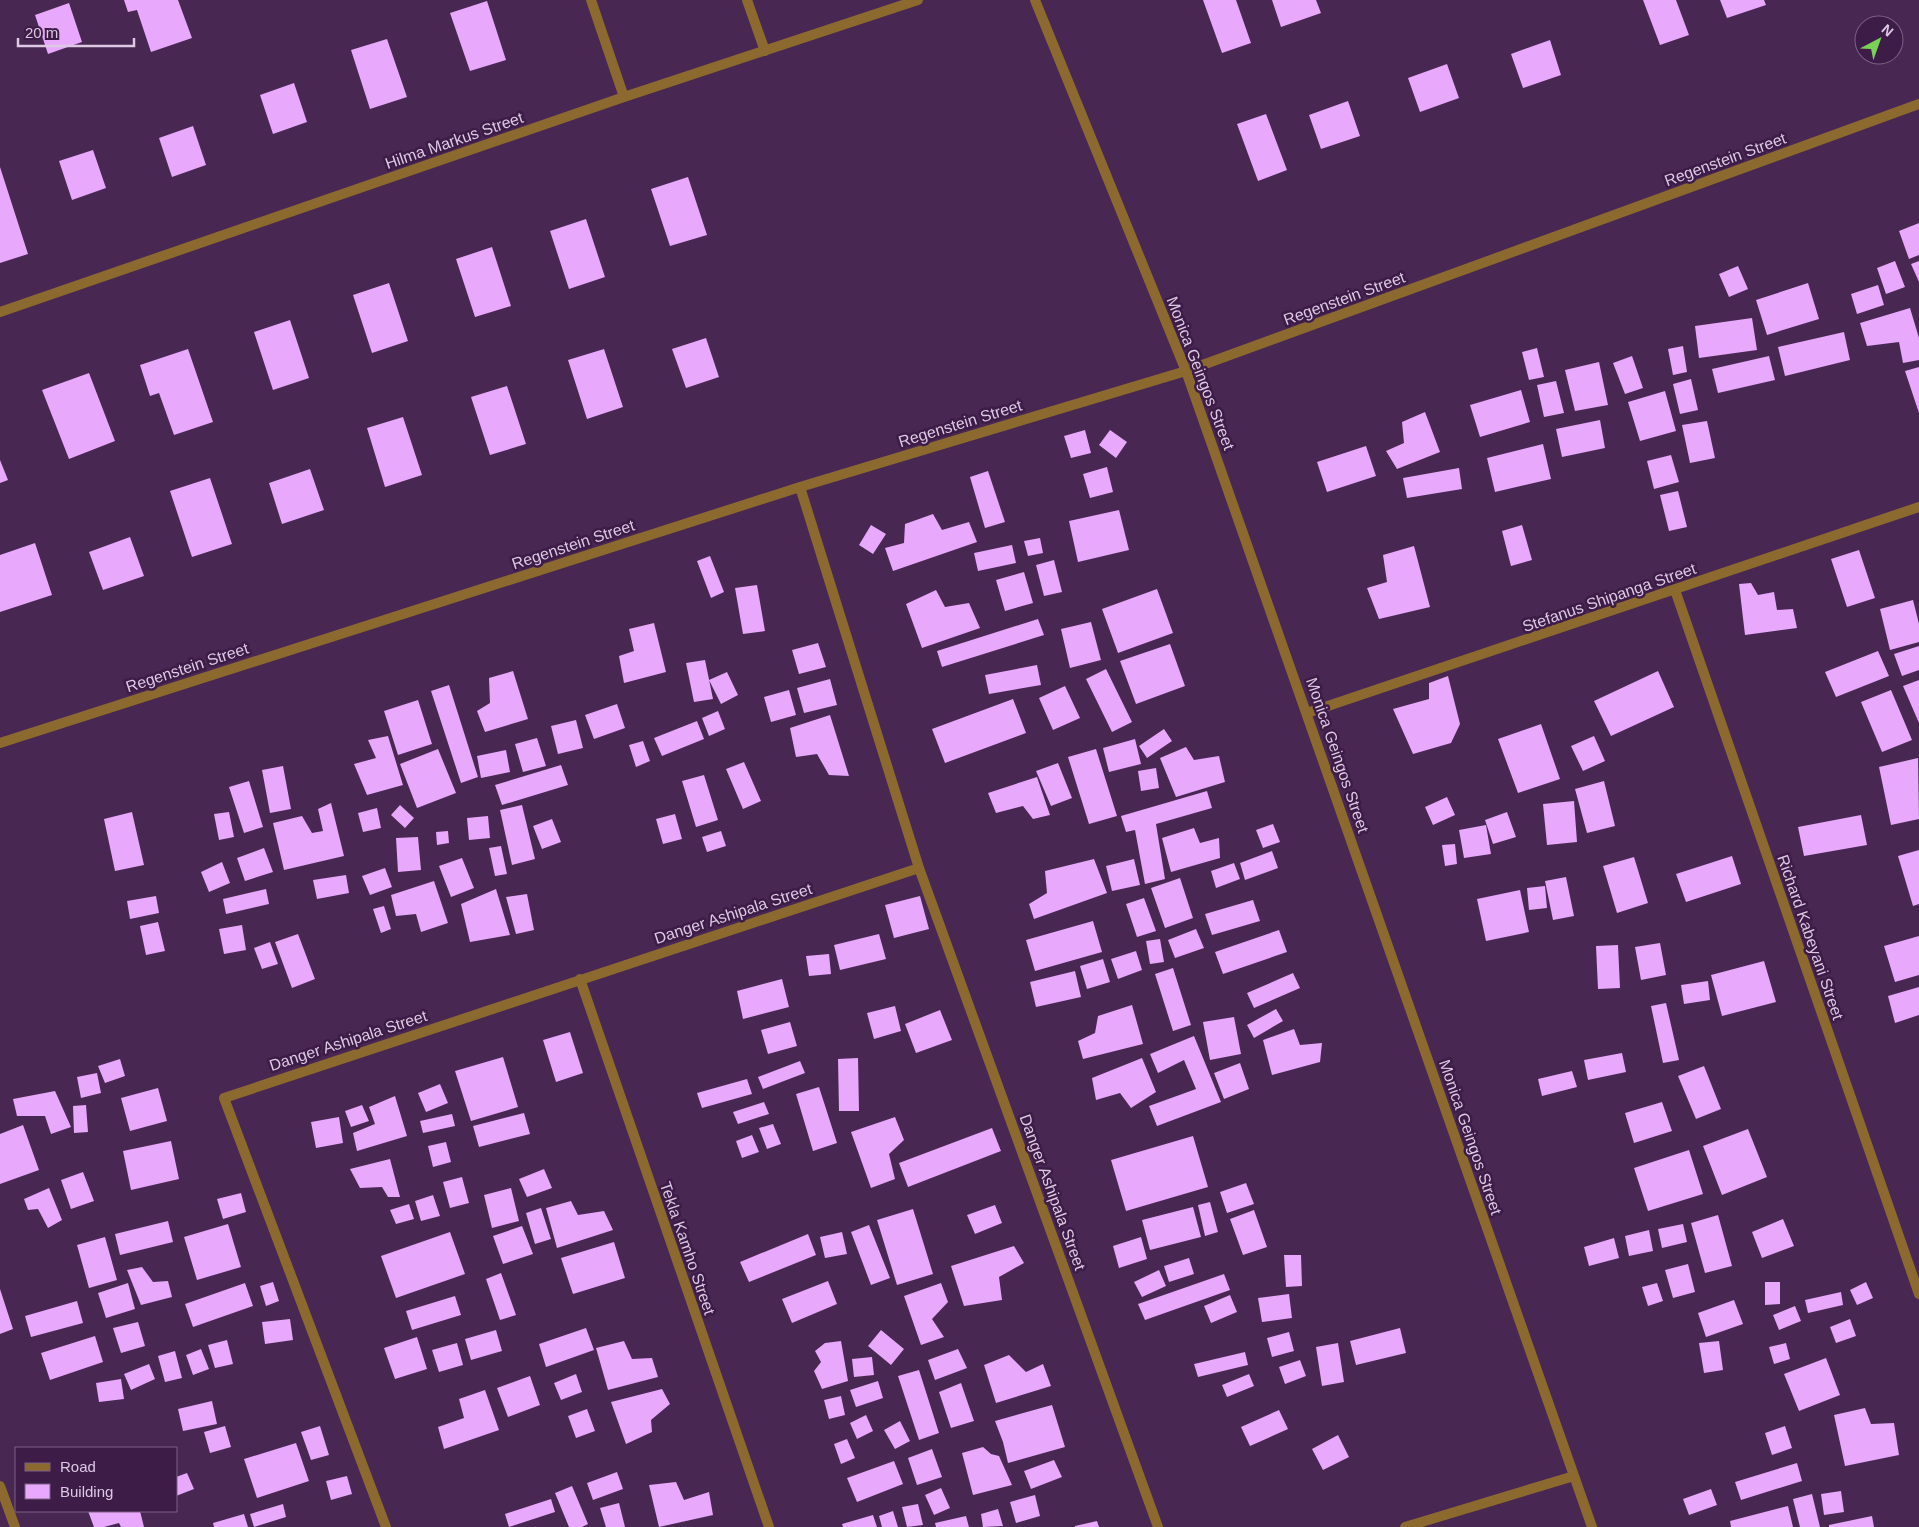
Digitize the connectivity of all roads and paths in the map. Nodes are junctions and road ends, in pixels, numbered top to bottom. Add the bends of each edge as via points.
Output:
1 (591, 0) edge
2 (747, 0) edge
3 (918, 0) edge
4 (1035, 0) edge
5 (765, 51) junction
6 (624, 97) junction
7 (1919, 104) edge
8 (0, 312) edge
9 (1186, 371) junction
10 (800, 487) junction
11 (1919, 507) edge
12 (1675, 590) junction
13 (1307, 713) junction
14 (0, 743) edge
15 (919, 868) junction
16 (580, 979) junction
17 (1919, 1294) edge
18 (1574, 1476) junction
19 (0, 1486) edge
20 (14, 1527) edge
21 (386, 1527) edge
22 (768, 1527) edge
23 (1158, 1527) edge
24 (1405, 1527) edge
25 (1592, 1527) edge

1 - 6 street
2 - 5 street
3 - 5 street, Hilma Markus Street
4 - 9 street, Monica Geingos Street
5 - 6 street, Hilma Markus Street
6 - 8 street, Hilma Markus Street
7 - 9 street, Regenstein Street
9 - 10 street, Regenstein Street
9 - 13 street, Monica Geingos Street
10 - 14 street, Regenstein Street
10 - 15 street, Danger Ashipala Street
11 - 12 street, Stefanus Shipanga Street
12 - 13 street, Stefanus Shipanga Street
12 - 17 street, Richard Kabeyani Street
13 - 18 street, Monica Geingos Street
15 - 16 street, Danger Ashipala Street
15 - 23 street, Danger Ashipala Street
16 - 21 street, Danger Ashipala Street via 224,1098
16 - 22 street, Tekla Kamho Street
18 - 24 street
18 - 25 street, Monica Geingos Street
19 - 20 street

